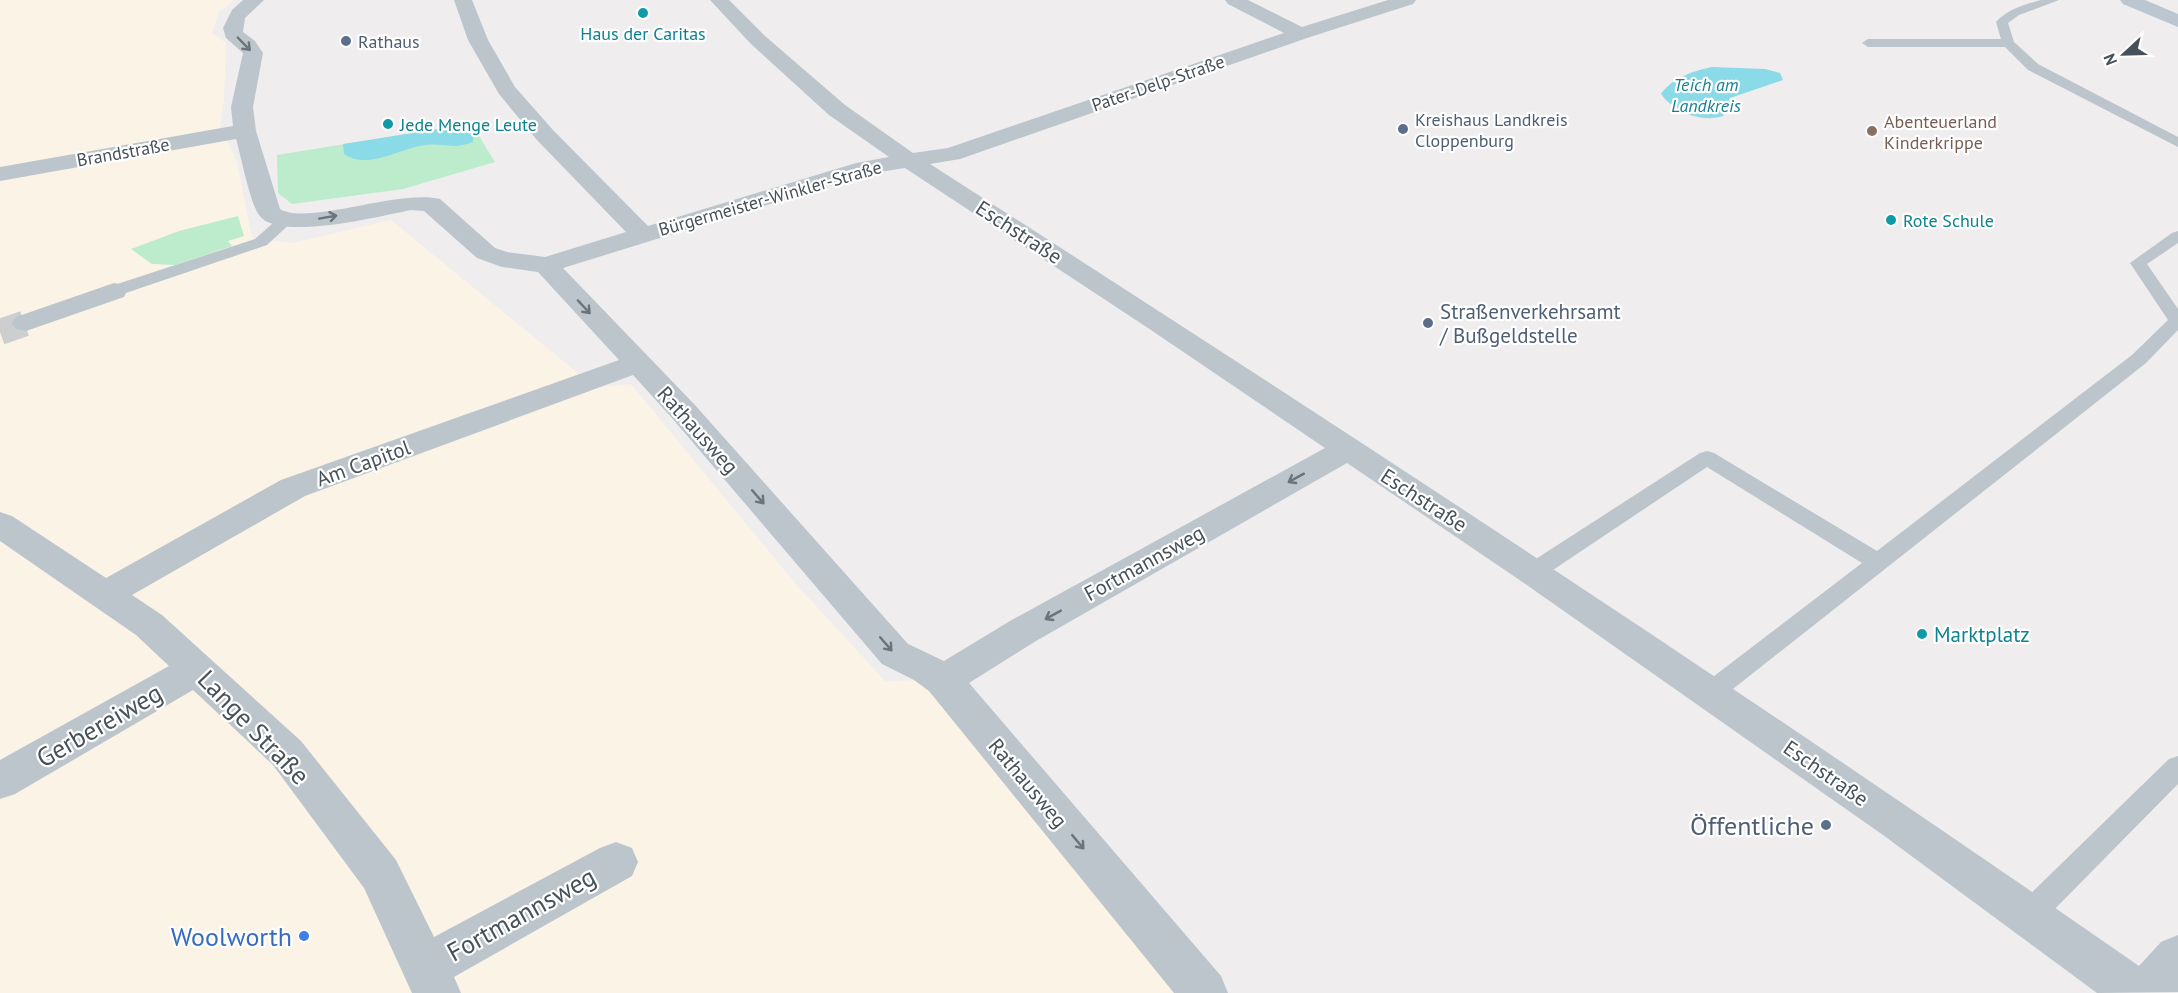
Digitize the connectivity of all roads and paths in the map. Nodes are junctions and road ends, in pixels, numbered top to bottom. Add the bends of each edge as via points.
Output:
1 (255, 0) edge
2 (463, 0) edge
3 (718, 0) edge
4 (1234, 0) edge
5 (1407, 0) edge
6 (2053, 0) edge
7 (2129, 0) edge
8 (2178, 21) edge
9 (1300, 34) junction
10 (1868, 43) dead end
11 (2008, 43) junction
12 (245, 131) junction
13 (2178, 143) edge
14 (908, 160) junction
15 (10, 172) edge
16 (287, 219) junction
17 (642, 234) junction
18 (2178, 236) edge
19 (546, 265) junction
20 (114, 291) joint
21 (2177, 321) edge
22 (26, 323) tunnel mouth
23 (637, 363) junction
24 (1347, 449) junction
25 (0, 524) edge
26 (1878, 562) junction
27 (1533, 572) junction
28 (104, 595) junction
29 (197, 669) junction
30 (943, 680) junction
31 (1710, 693) junction
32 (2178, 767) edge
33 (0, 781) edge
34 (615, 862) dead end
35 (2030, 914) junction
36 (2178, 958) edge
37 (431, 980) edge
38 (1204, 993) edge
39 (2137, 993) edge
40 (2148, 993) edge

1 -> 12 street via 237,14 232,25 233,34 253,53 242,107
2 - 17 street, Bürgermeister-Winkler-Straße via 478,40 506,90
3 - 14 street, Eschstraße via 837,110
4 - 9 street
5 - 9 street, Pater-Delp-Straße
6 - 11 lane via 2015,12 2002,22
7 - 8 street
9 - 14 street, Pater-Delp-Straße via 952,154
10 - 11 lane
11 - 13 lane via 2033,67
12 - 15 street, Brandstraße
12 - 16 street via 269,212
14 - 17 street, Bürgermeister-Winkler-Straße via 864,168
14 - 24 street, Eschstraße
16 -> 19 street via 314,220 411,203 431,204 486,253
16 - 20 lane via 261,242
17 - 19 street
18 - 21 lane via 2138,263
19 -> 23 street, Rathausweg
20 - 22 street
21 - 26 lane via 2139,359
23 - 28 street, Am Capitol via 293,488
23 -> 30 street, Rathausweg via 895,654
24 - 27 street, Eschstraße
24 -> 30 street, Fortmannsweg
25 - 28 street, Lange Straße
26 - 27 lane via 1707,458
26 - 31 lane
27 - 31 street, Eschstraße
28 - 29 street, Lange Straße via 149,625
29 - 33 street, Gerbereiweg
29 - 37 street, Lange Straße via 287,753 381,874
30 -> 38 street, Rathausweg
31 - 35 street, Eschstraße
32 - 35 lane
34 - 37 street, Fortmannsweg
35 - 39 street, Eschstraße
36 - 40 street

